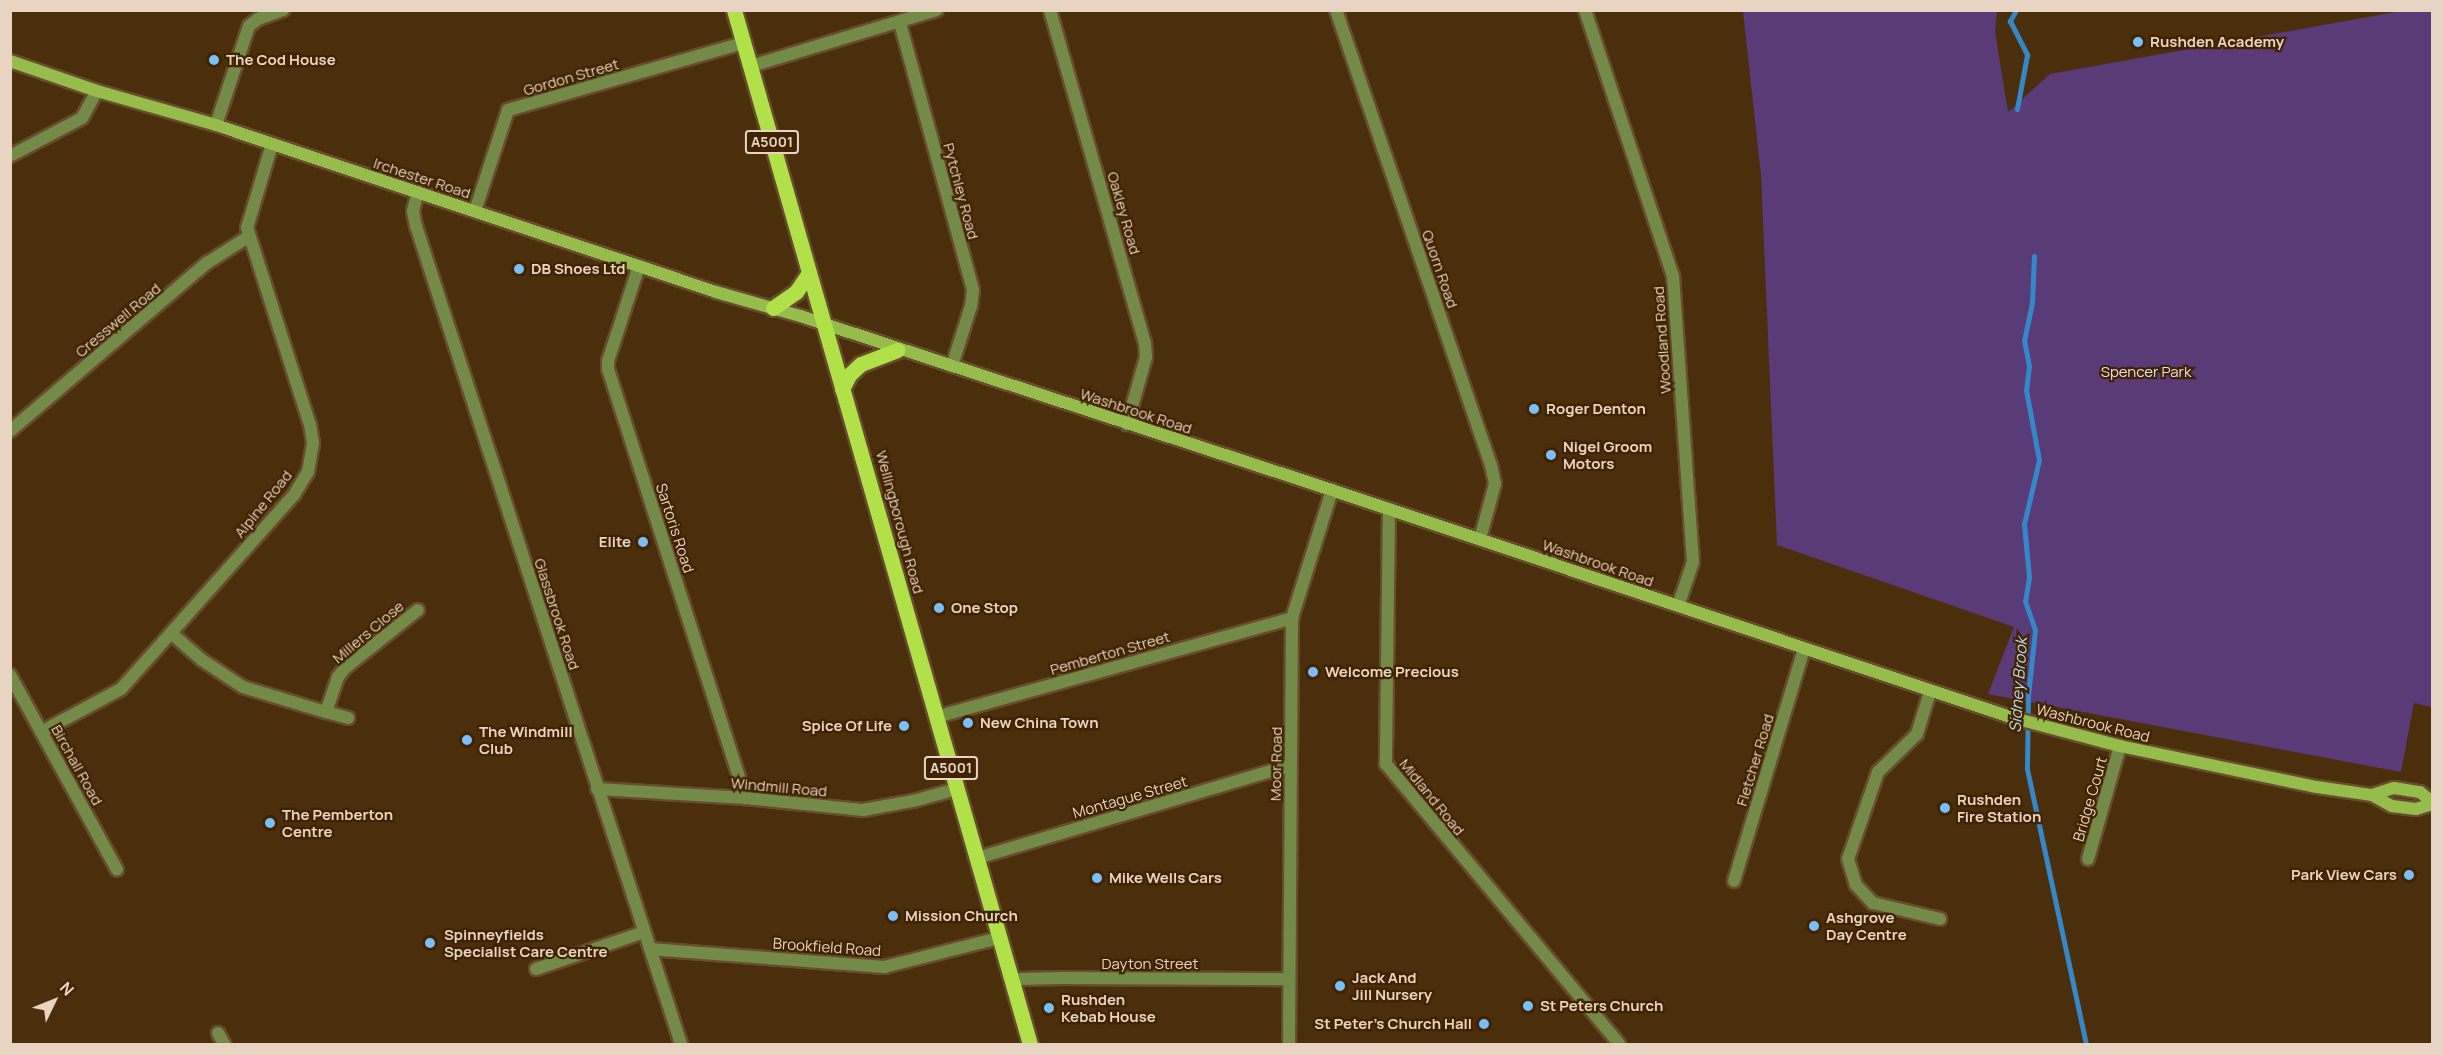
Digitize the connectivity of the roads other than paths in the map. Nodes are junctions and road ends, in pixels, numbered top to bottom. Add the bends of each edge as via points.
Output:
1 (283, 10) edge
2 (734, 10) edge
3 (937, 10) edge
4 (1050, 10) edge
5 (1336, 10) edge
6 (1585, 10) edge
7 (900, 23) junction
8 (743, 43) junction
9 (10, 61) edge
10 (751, 66) junction
11 (97, 92) junction
12 (216, 125) junction
13 (272, 144) junction
14 (10, 156) edge
15 (417, 192) junction
16 (475, 211) junction
17 (248, 237) junction
18 (639, 266) junction
19 (809, 273) junction
20 (773, 308) junction
21 (824, 324) junction
22 (897, 350) junction
23 (952, 366) junction
24 (842, 389) junction
25 (1127, 424) junction
26 (10, 431) edge
27 (1332, 490) junction
28 (1389, 509) junction
29 (1480, 539) junction
30 (1678, 606) junction
31 (418, 609) dead end
32 (1292, 618) junction
33 (171, 633) junction
34 (1804, 649) junction
35 (10, 675) edge
36 (1930, 692) junction
37 (326, 712) junction
38 (936, 717) junction
39 (348, 718) dead end
40 (41, 732) junction
41 (2120, 746) junction
42 (1291, 765) junction
43 (597, 789) junction
44 (957, 789) junction
45 (2372, 795) junction
46 (746, 798) junction
47 (2433, 803) edge
48 (977, 858) junction
49 (2088, 859) dead end
50 (117, 870) dead end
51 (1734, 881) dead end
52 (1940, 919) dead end
53 (644, 932) junction
54 (999, 938) junction
55 (650, 950) junction
56 (536, 969) dead end
57 (1289, 979) junction
58 (1012, 982) junction
59 (681, 1044) edge
60 (1030, 1044) edge
61 (1289, 1044) edge
62 (1619, 1044) edge

1 - 12 street via 258,18 249,26
2 - 8 main road, Wellingborough Road / A5001
3 - 7 street
4 - 25 street, Oakley Road via 1145,343 1146,357
5 - 29 street, Quorn Road via 1491,465 1495,484
6 - 30 street, Woodland Road via 1673,276 1693,562
7 - 10 street
7 - 23 street, Pytchley Road via 973,290
8 - 10 main road, Wellingborough Road / A5001
8 - 16 street, Gordon Street via 508,110
9 - 11 main road, Irchester Road
10 - 19 main road, Wellingborough Road / A5001
11 - 12 main road, Irchester Road
11 - 14 street via 82,118
12 - 13 main road, Irchester Road
13 - 15 main road, Irchester Road
13 - 17 street, Alpine Road via 248,217
15 - 16 main road, Irchester Road
15 - 43 street, Glassbrook Road via 413,211 416,226
16 - 18 main road, Irchester Road
17 - 26 street, Cresswell Road via 207,263
17 - 33 street, Alpine Road via 310,425 312,459 294,495
18 - 20 main road, Irchester Road
18 - 46 street, Sartoris Road via 608,369
19 - 20 main road via 796,292
19 - 21 main road, Wellingborough Road / A5001
20 - 21 main road, Irchester Road
21 - 22 main road, Washbrook Road
21 - 24 main road, Wellingborough Road / A5001
22 - 23 main road, Washbrook Road
22 - 24 main road via 861,364
23 - 25 main road, Washbrook Road
24 - 38 main road, Wellingborough Road / A5001
25 - 27 main road, Washbrook Road
27 - 28 main road, Washbrook Road
27 - 32 street, Moor Road
28 - 29 main road, Washbrook Road
28 - 62 street, Midland Road via 1386,765
29 - 30 main road, Washbrook Road
30 - 34 main road, Washbrook Road
31 - 37 street, Millers Close via 345,668
32 - 38 street, Pemberton Street
32 - 42 street, Moor Road
33 - 37 street via 243,687
33 - 40 street, Alpine Road via 121,689
34 - 36 main road, Washbrook Road
34 - 51 street, Fletcher Road
35 - 40 street, Birchall Road
36 - 41 main road, Washbrook Road
36 - 52 street via 1917,734 1878,772 1848,859 1856,885 1873,903
37 - 39 street
38 - 44 main road, Wellingborough Road / A5001
40 - 50 street, Birchall Road
41 - 45 main road, Washbrook Road
41 - 49 street, Bridge Court
42 - 48 street, Montague Street
42 - 57 street, Moor Road
43 - 46 street, Windmill Road
43 - 53 street, Glassbrook Road
44 - 46 street, Windmill Road via 863,810
44 - 48 main road, Wellingborough Road / A5001
45 - 47 main road, Washbrook Road via 2397,807 2416,809
45 - 47 main road, Washbrook Road via 2394,788 2420,792
48 - 54 main road, Wellingborough Road / A5001
53 - 55 street, Glassbrook Road
53 - 56 street
54 - 55 street, Brookfield Road via 884,967
54 - 58 main road, Wellingborough Road / A5001
55 - 59 street, Glassbrook Road
57 - 58 street, Dayton Street via 1064,978
57 - 61 street, Moor Road
58 - 60 main road, Wellingborough Road / A5001

